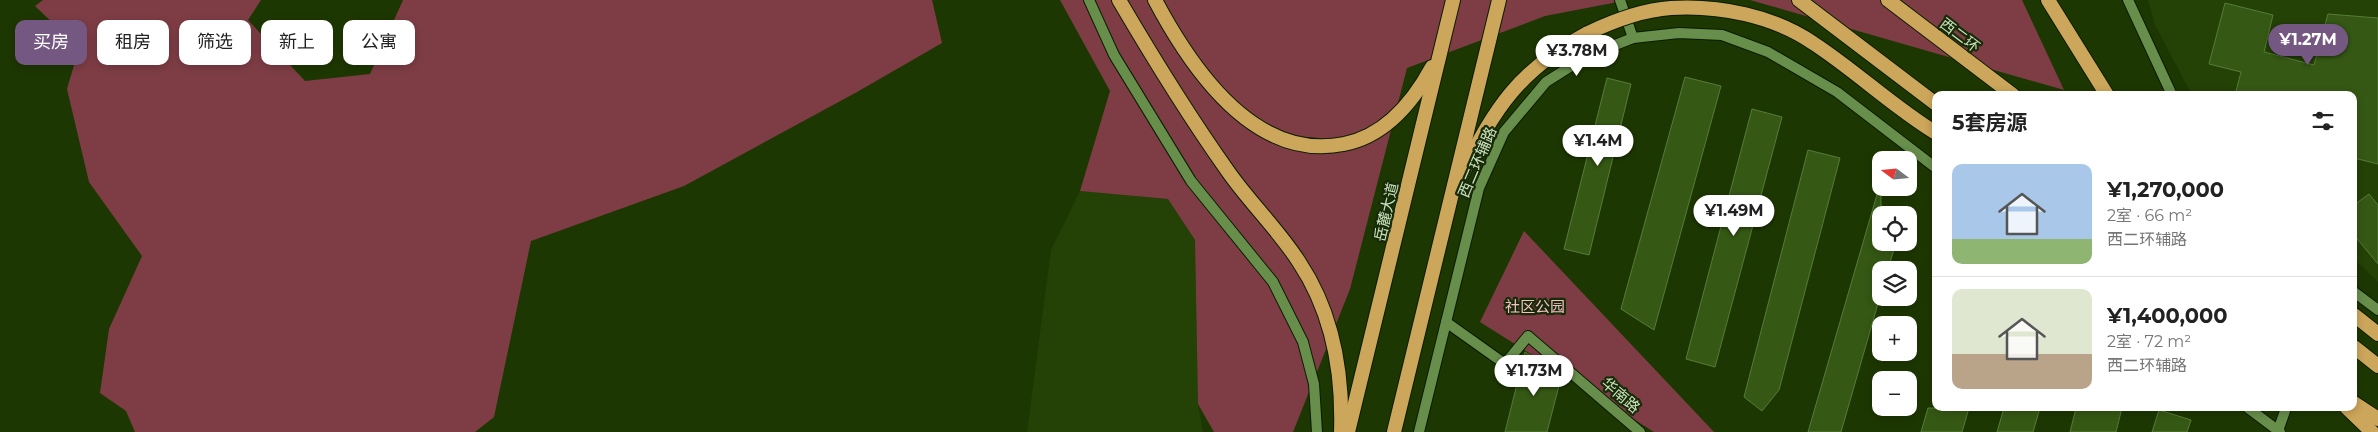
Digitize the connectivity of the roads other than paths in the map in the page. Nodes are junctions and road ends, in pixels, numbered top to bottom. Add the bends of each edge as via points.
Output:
1 (1089, 0) edge
2 (1119, 0) edge
3 (1155, 0) edge
4 (1453, 0) edge
5 (1499, 0) edge
6 (1620, 0) edge
7 (1799, 0) edge
8 (1888, 0) edge
9 (2048, 0) edge
10 (2128, 0) edge
11 (1633, 38) junction
12 (1438, 55) junction
13 (2008, 91) edge
14 (2105, 91) edge
15 (2170, 91) edge
16 (1932, 101) edge
17 (1932, 130) edge
18 (1932, 165) edge
19 (1448, 208) junction
20 (2357, 294) edge
21 (2378, 310) edge
22 (2357, 317) edge
23 (1446, 322) junction
24 (2376, 332) edge
25 (2357, 349) edge
26 (2378, 366) edge
27 (2357, 405) edge
28 (2252, 411) edge
29 (2285, 411) edge
30 (2350, 411) edge
31 (2378, 419) edge
32 (2279, 431) edge
33 (1317, 432) edge
34 (1342, 432) edge
35 (1348, 432) edge
36 (1394, 432) edge
37 (1419, 432) edge
38 (1640, 432) edge
39 (2372, 432) edge

1 - 33 street via 1114,55 1191,181 1273,282 1303,342 1314,384
2 - 34 highway via 1192,120 1313,285 1328,322 1339,364
3 - 12 highway via 1191,60 1216,90 1247,119 1270,135 1291,144 1333,146 1356,142 1378,131 1415,95
4 - 12 highway, 岳麓大道
5 - 19 highway
6 - 11 street
7 - 16 highway
8 - 13 highway, 西二环
9 - 14 highway
10 - 15 street
11 - 18 street, 西二环辅路 via 1679,33 1722,35 1768,52 1837,92
11 - 23 street, 西二环辅路 via 1588,56 1546,82 1504,132 1479,188
12 - 35 highway, 岳麓大道
17 - 19 highway, bridge via 1812,42 1780,26 1717,9 1671,8 1623,18 1588,33 1541,61 1502,102 1471,156
19 - 36 highway
20 - 21 street
22 - 24 highway
23 - 37 street, 西二环辅路
23 - 38 street, 华南路 via 1505,364 1528,336
25 - 26 highway
27 - 31 highway
28 - 32 street
29 - 32 street
30 - 39 highway

